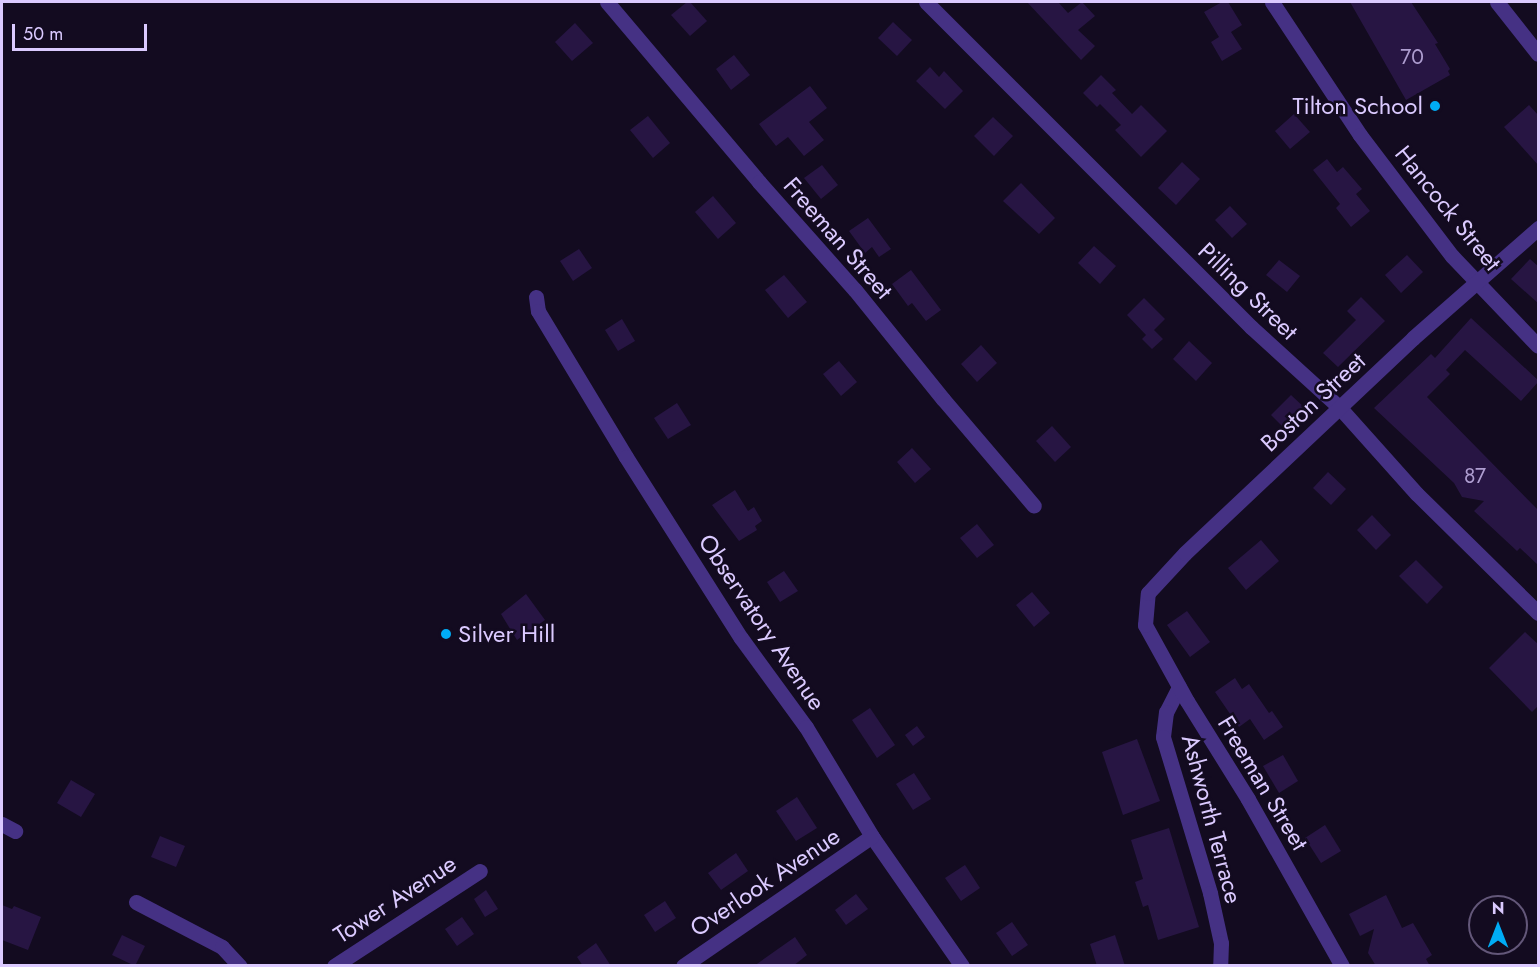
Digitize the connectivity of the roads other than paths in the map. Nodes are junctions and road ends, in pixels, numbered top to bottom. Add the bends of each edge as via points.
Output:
1 (607, 2) edge
2 (926, 2) edge
3 (1272, 2) edge
4 (1497, 2) edge
5 (1539, 54) edge
6 (1539, 228) edge
7 (1477, 281) junction
8 (536, 297) dead end
9 (1539, 346) edge
10 (1340, 408) junction
11 (1034, 506) dead end
12 (1539, 613) edge
13 (1145, 625) joint
14 (1179, 687) junction
15 (872, 837) junction
16 (480, 871) dead end
17 (136, 902) dead end
18 (240, 966) edge
19 (334, 966) edge
20 (683, 966) edge
21 (962, 966) edge
22 (1220, 966) edge
23 (1342, 966) edge

1 - 11 street, Freeman Street via 855,290
2 - 10 street, Pilling Street via 1251,327
3 - 7 street, Hancock Street via 1360,135 1452,256
4 - 5 street
6 - 7 street, Boston Street
7 - 9 street, Hancock Street
7 - 10 street, Boston Street
8 - 15 street, Observatory Avenue via 538,311 626,457 741,638 806,727
10 - 12 street, Pilling Street via 1417,494
10 - 13 street, Boston Street via 1185,553 1148,593
13 - 14 street, Freeman Street
14 - 22 street, Ashworth Terrace via 1166,712 1162,737 1210,893 1221,943
14 - 23 street, Freeman Street via 1248,798
15 - 20 street, Overlook Avenue
15 - 21 street, Observatory Avenue
16 - 19 street, Tower Avenue
17 - 18 street via 222,947

